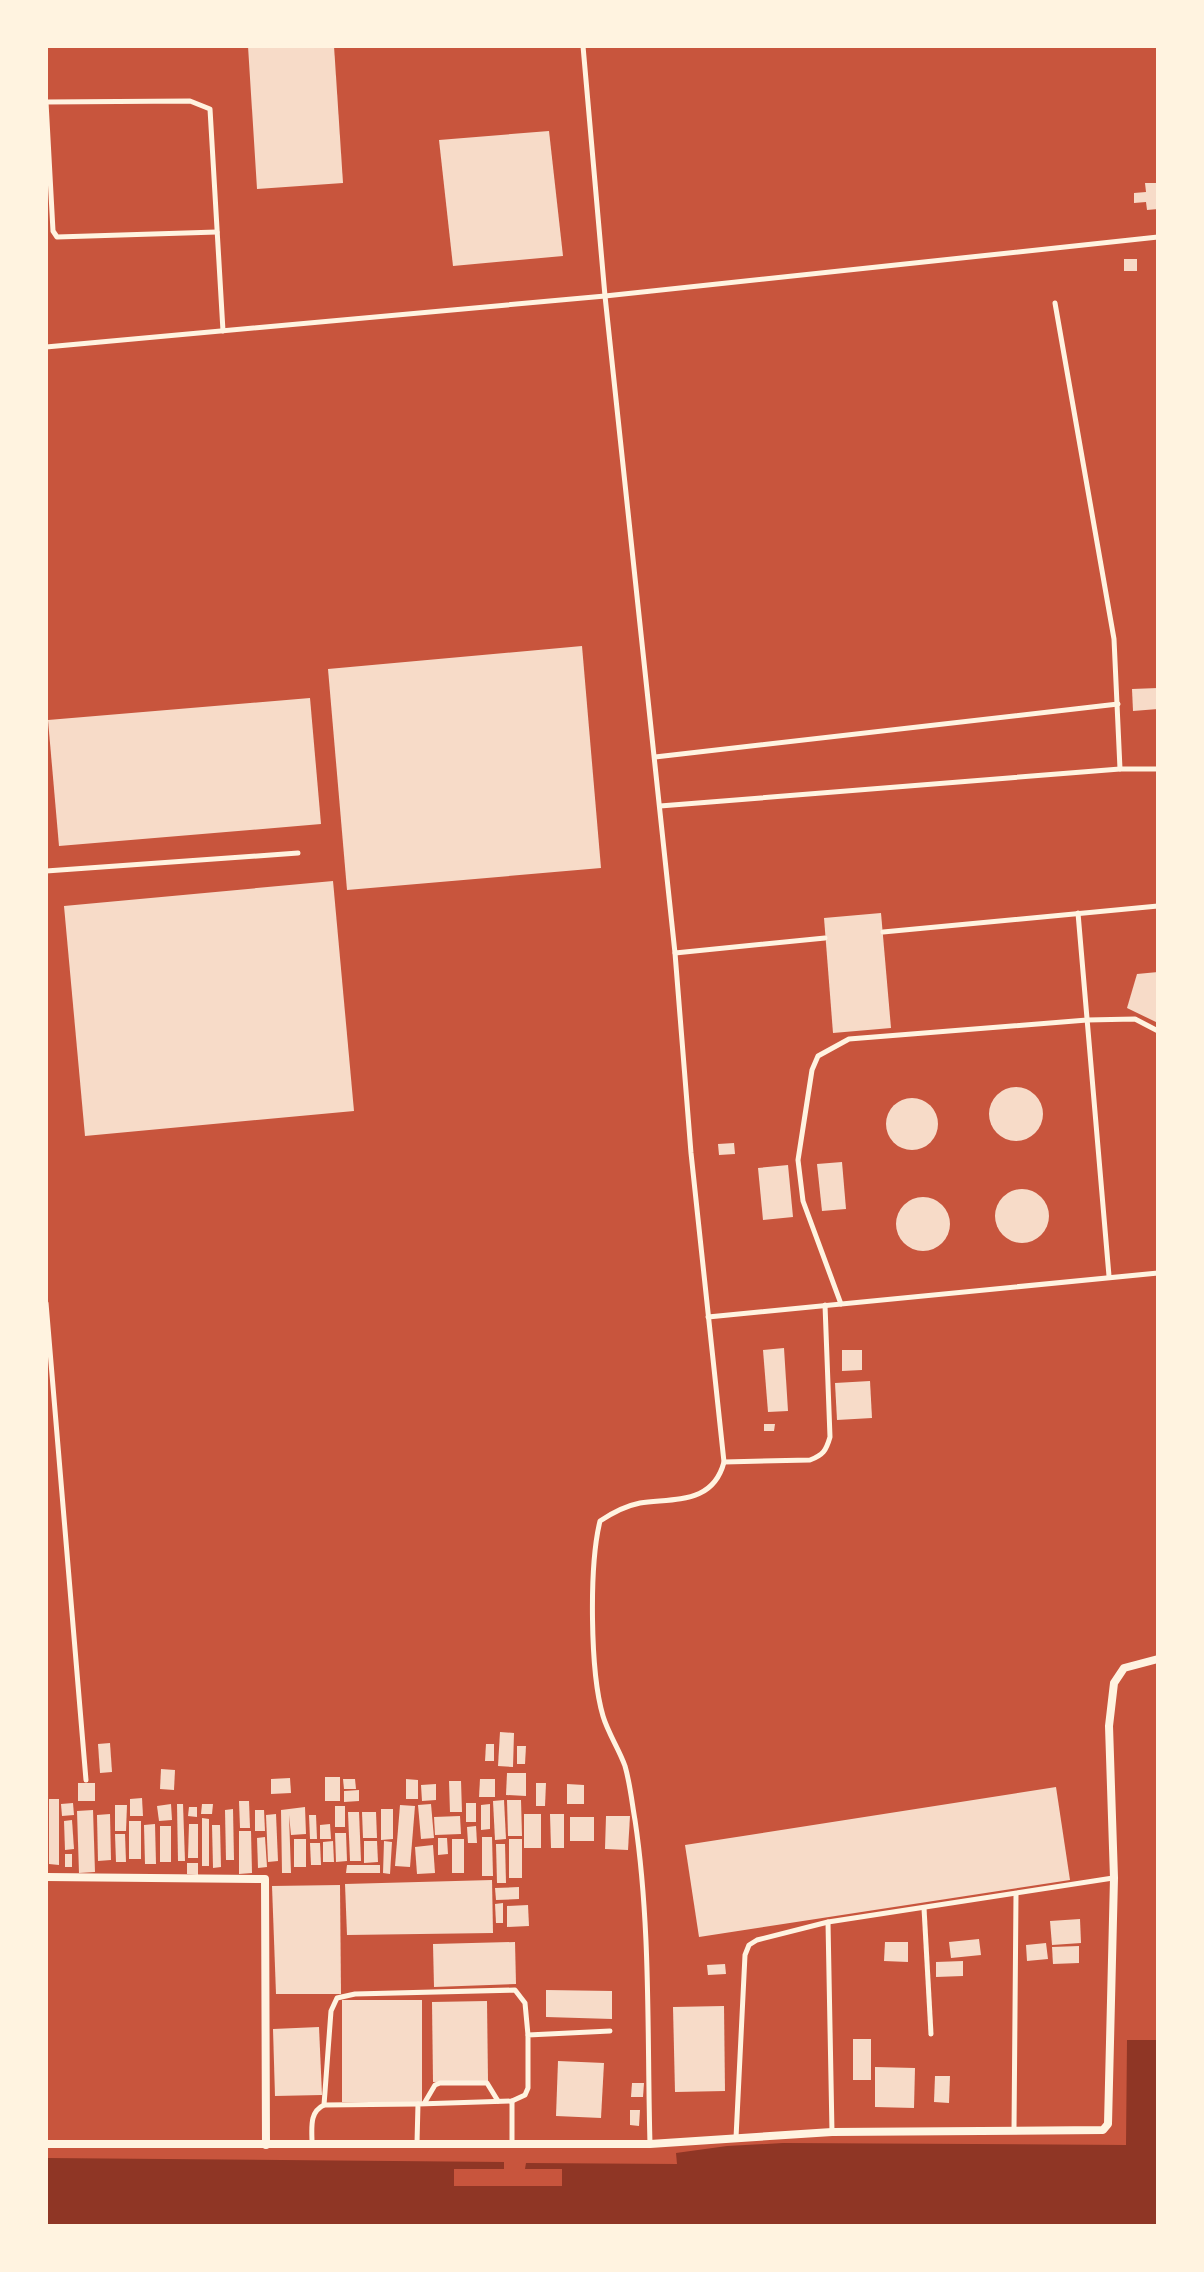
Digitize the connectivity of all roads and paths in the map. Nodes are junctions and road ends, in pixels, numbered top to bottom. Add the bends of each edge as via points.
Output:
1 (583, 46) edge
2 (46, 102) edge
3 (217, 232) junction
4 (1158, 237) edge
5 (605, 296) junction
6 (1055, 303) dead end
7 (223, 331) junction
8 (46, 347) edge
9 (1118, 704) junction
10 (655, 757) junction
11 (1120, 769) junction
12 (1158, 769) edge
13 (660, 806) junction
14 (298, 853) dead end
15 (46, 871) edge
16 (1158, 906) edge
17 (1078, 913) junction
18 (883, 932) dead end
19 (825, 938) dead end
20 (675, 953) junction
21 (1087, 1020) junction
22 (1158, 1031) edge
23 (1158, 1273) edge
24 (1109, 1276) junction
25 (46, 1303) edge
26 (841, 1304) junction
27 (825, 1305) junction
28 (708, 1317) junction
29 (724, 1462) junction
30 (1158, 1659) edge
31 (86, 1780) dead end
32 (46, 1877) edge
33 (1114, 1878) junction
34 (1016, 1894) junction
35 (924, 1908) junction
36 (828, 1922) junction
37 (610, 2031) dead end
38 (931, 2034) dead end
39 (528, 2035) junction
40 (498, 2101) junction
41 (512, 2101) junction
42 (421, 2103) junction
43 (324, 2105) junction
44 (1014, 2131) junction
45 (832, 2132) junction
46 (736, 2138) junction
47 (312, 2143) junction
48 (417, 2143) junction
49 (512, 2143) junction
50 (46, 2144) edge
51 (650, 2144) junction
52 (266, 2145) junction

1 - 5 lane
2 - 3 lane via 190,101 210,109
2 - 3 lane via 55,235
3 - 7 lane
4 - 5 lane
5 - 7 lane
5 - 10 lane
6 - 9 lane via 1114,639
7 - 8 lane
9 - 10 lane
9 - 11 lane
10 - 13 lane
11 - 12 lane
11 - 13 lane
13 - 20 lane
14 - 15 lane
16 - 17 lane
17 - 18 lane
17 - 21 lane
19 - 20 lane
20 - 28 lane
21 - 22 lane via 1135,1019
21 - 24 lane
21 - 26 lane via 849,1039 818,1056 798,1160 803,1201
23 - 24 lane
24 - 26 lane
25 - 31 lane
26 - 27 lane
27 - 28 lane
27 - 29 lane via 827,1448 810,1460
28 - 29 lane
29 - 51 lane via 718,1479 703,1493 614,1511 600,1521 595,1540 594,1663 603,1715 625,1766 637,1837 646,1944
30 - 33 street via 1124,1668 1114,1683 1109,1726
32 - 52 street via 265,1879
33 - 34 lane
33 - 44 street via 1108,2124 1103,2130
34 - 35 lane
34 - 44 lane
35 - 36 lane
35 - 38 lane
36 - 45 lane
36 - 46 lane via 749,1945
37 - 39 lane
39 - 41 lane via 528,2088
39 - 43 lane via 525,2003 515,1990 337,1998 331,2011
40 - 41 lane
40 - 42 lane
40 - 42 lane via 482,2082 435,2085
41 - 49 lane
42 - 43 lane
42 - 48 lane
43 - 47 lane via 313,2117
44 - 45 street
45 - 46 street
46 - 51 street
47 - 48 street
47 - 52 street
48 - 49 street
49 - 51 street
50 - 52 street

